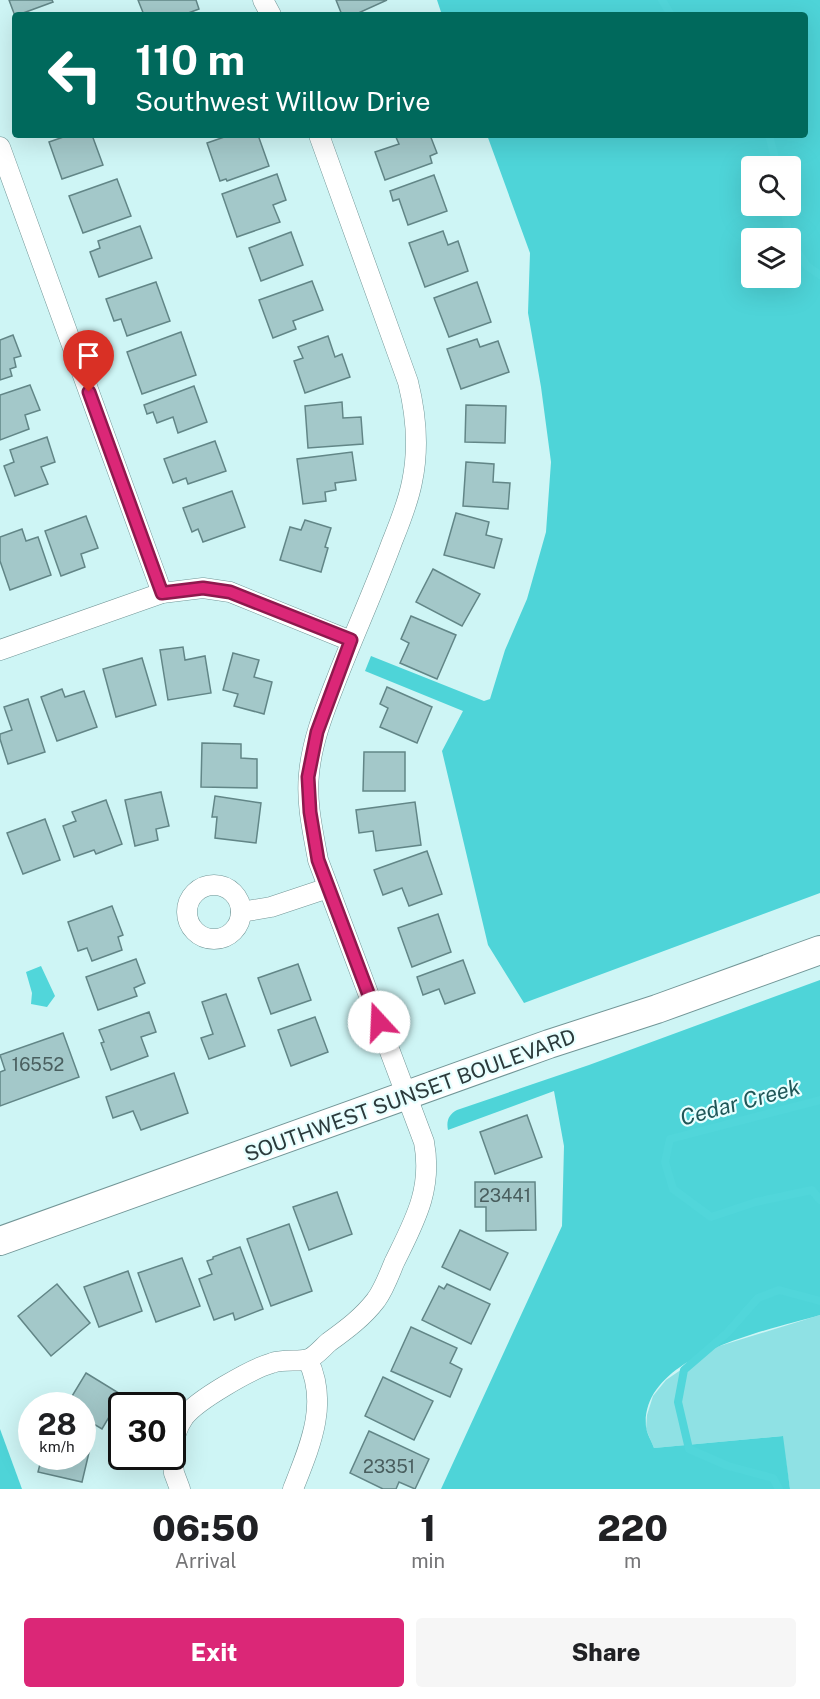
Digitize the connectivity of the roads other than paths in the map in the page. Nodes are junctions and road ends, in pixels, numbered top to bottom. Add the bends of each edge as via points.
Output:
1 (320, 138) edge
2 (0, 147) edge
3 (162, 593) junction
4 (351, 640) junction
5 (0, 650) edge
6 (328, 888) junction
7 (241, 912) dead end
8 (820, 950) edge
9 (408, 1095) junction
10 (0, 1241) edge
11 (308, 1360) junction
12 (186, 1415) edge
13 (174, 1470) edge
14 (180, 1489) edge
15 (293, 1489) edge

1 - 4 street via 402,364 415,421 413,480 406,506
2 - 3 street
3 - 4 street via 203,588 230,592
3 - 5 street
4 - 6 street via 317,732 308,777 312,830
6 - 7 street via 271,907
6 - 9 street
8 - 9 main road, SOUTHWEST SUNSET BOULEVARD
9 - 10 main road, SOUTHWEST SUNSET BOULEVARD
9 - 11 street via 428,1160 418,1214 378,1297 351,1327
11 - 12 street via 273,1362 254,1370 198,1403
11 - 15 street via 318,1388 318,1408
13 - 14 street

